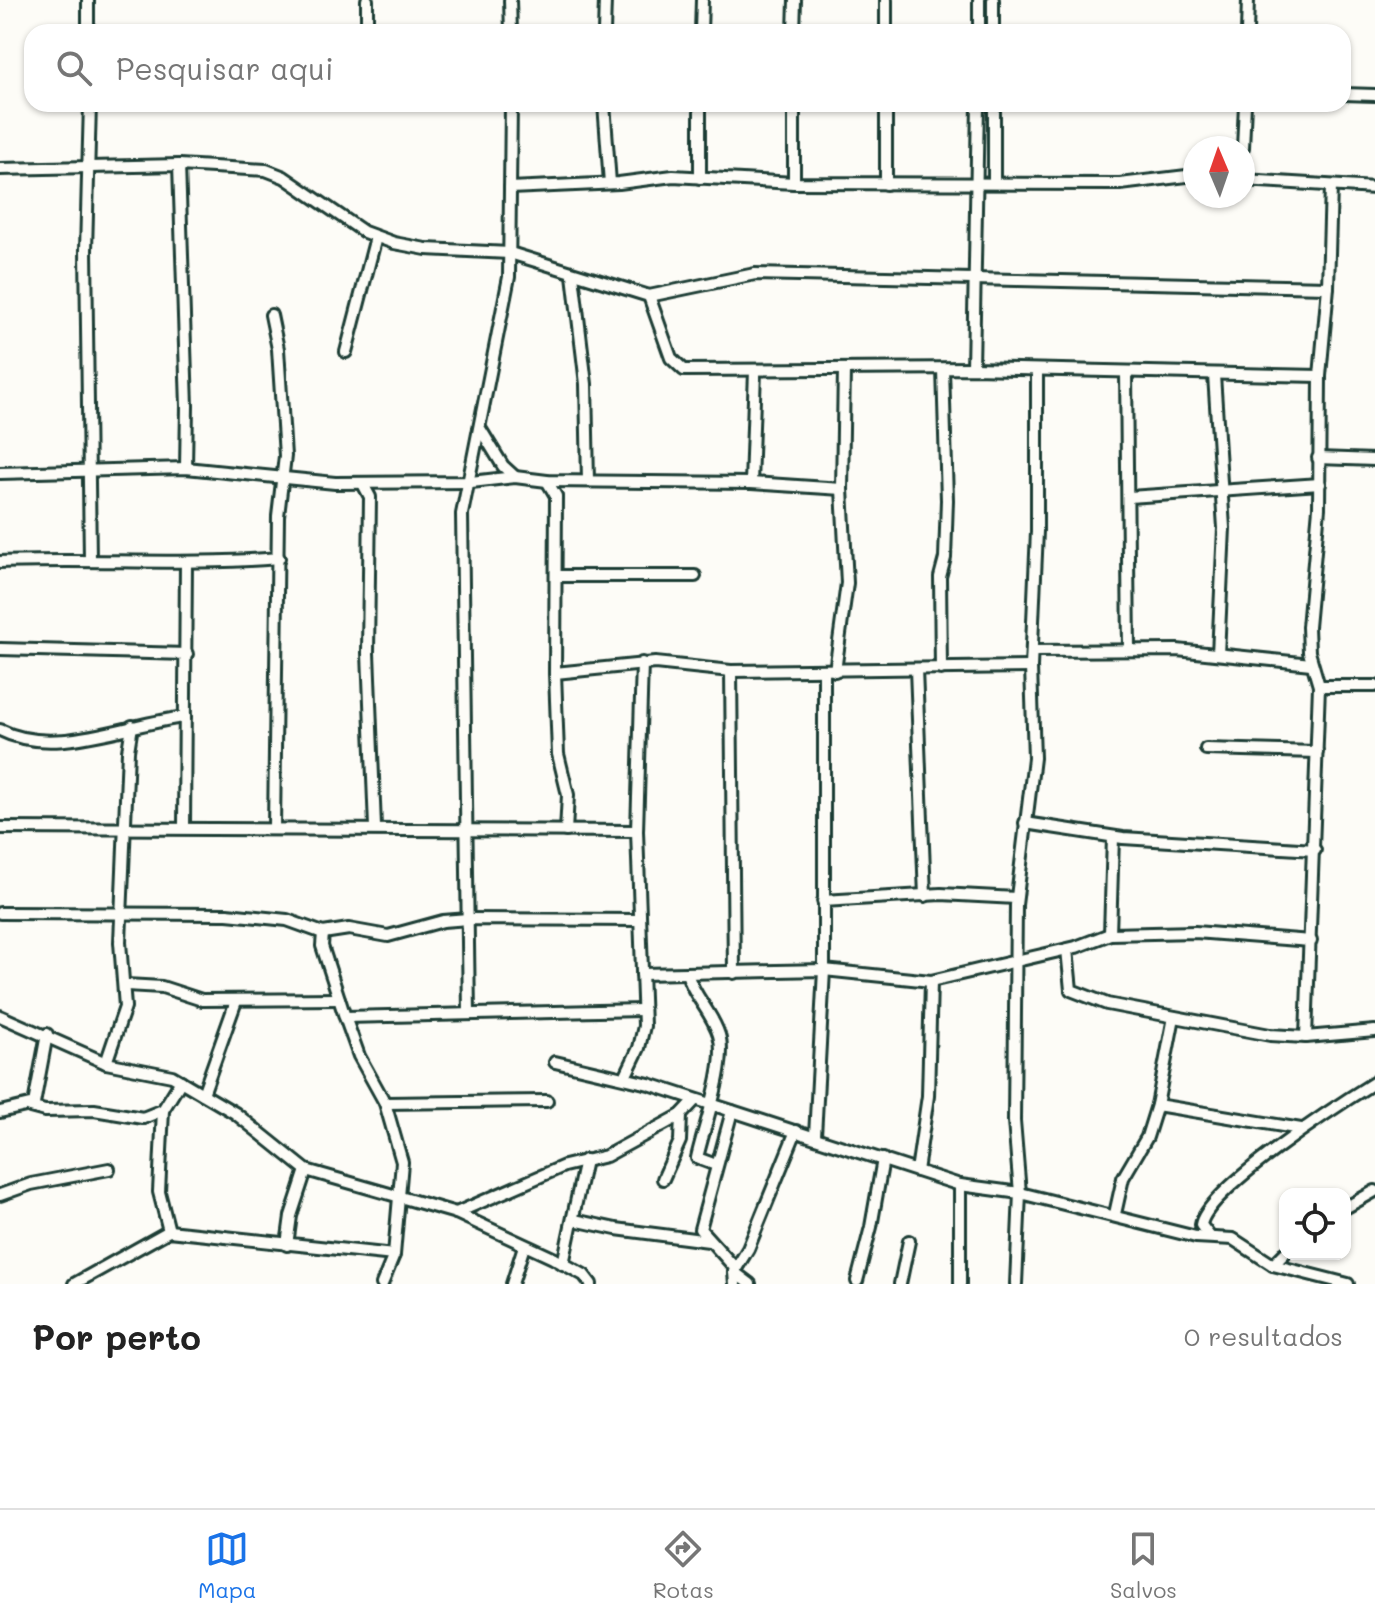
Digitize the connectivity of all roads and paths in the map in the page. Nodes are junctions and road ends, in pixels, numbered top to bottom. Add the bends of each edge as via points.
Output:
1 (88, 0) edge
2 (367, 0) edge
3 (510, 0) edge
4 (605, 0) edge
5 (702, 0) edge
6 (795, 0) edge
7 (886, 0) edge
8 (979, 0) edge
9 (993, 0) edge
10 (1248, 0) edge
11 (88, 24) edge
12 (367, 24) edge
13 (511, 24) edge
14 (604, 24) edge
15 (701, 24) edge
16 (794, 24) edge
17 (886, 24) edge
18 (979, 24) edge
19 (993, 24) edge
20 (1247, 24) edge
21 (1351, 94) edge
22 (1375, 95) edge
23 (90, 112) edge
24 (511, 112) edge
25 (605, 112) edge
26 (700, 112) edge
27 (794, 112) edge
28 (886, 112) edge
29 (978, 112) edge
30 (994, 112) edge
31 (1245, 112) edge
32 (1244, 136) edge
33 (179, 165) junction
34 (0, 169) edge
35 (89, 169) junction
36 (1183, 176) edge
37 (700, 178) junction
38 (1255, 181) edge
39 (610, 183) junction
40 (794, 183) junction
41 (994, 183) junction
42 (886, 184) junction
43 (978, 184) junction
44 (1331, 186) junction
45 (510, 188) junction
46 (1375, 188) edge
47 (376, 237) junction
48 (510, 253) junction
49 (573, 275) junction
50 (974, 281) junction
51 (1328, 287) junction
52 (649, 296) junction
53 (271, 315) dead end
54 (346, 352) dead end
55 (973, 368) junction
56 (943, 369) junction
57 (844, 370) junction
58 (755, 371) junction
59 (1037, 371) junction
60 (1126, 373) junction
61 (1214, 375) junction
62 (1320, 376) junction
63 (481, 430) junction
64 (1318, 458) junction
65 (1375, 460) edge
66 (186, 468) junction
67 (87, 469) junction
68 (0, 473) edge
69 (282, 476) junction
70 (515, 477) junction
71 (307, 478) junction
72 (547, 481) junction
73 (570, 481) junction
74 (588, 481) junction
75 (471, 482) junction
76 (380, 483) junction
77 (751, 483) junction
78 (363, 484) junction
79 (1320, 484) junction
80 (842, 489) junction
81 (280, 492) junction
82 (1221, 493) junction
83 (556, 496) junction
84 (370, 497) junction
85 (1129, 497) junction
86 (279, 558) junction
87 (90, 560) junction
88 (0, 562) edge
89 (186, 563) junction
90 (556, 576) junction
91 (695, 576) dead end
92 (0, 649) edge
93 (1129, 649) junction
94 (1033, 651) junction
95 (187, 654) junction
96 (1218, 654) junction
97 (642, 663) junction
98 (1311, 664) junction
99 (1031, 667) junction
100 (916, 669) junction
101 (941, 669) junction
102 (731, 671) junction
103 (829, 671) junction
104 (555, 673) junction
105 (1319, 686) junction
106 (1375, 686) edge
107 (185, 717) junction
108 (132, 726) junction
109 (0, 730) edge
110 (1206, 749) dead end
111 (1317, 752) junction
112 (1025, 823) junction
113 (184, 827) junction
114 (375, 827) junction
115 (0, 828) edge
116 (126, 828) junction
117 (274, 828) junction
118 (466, 829) junction
119 (566, 831) junction
120 (637, 831) junction
121 (1113, 837) junction
122 (1315, 850) junction
123 (925, 896) junction
124 (1016, 898) junction
125 (823, 901) junction
126 (0, 913) edge
127 (122, 916) junction
128 (468, 919) junction
129 (640, 920) junction
130 (323, 933) junction
131 (1110, 934) junction
132 (1311, 941) junction
133 (1067, 949) junction
134 (1017, 959) junction
135 (824, 970) junction
136 (687, 973) junction
137 (734, 973) junction
138 (642, 974) junction
139 (931, 981) junction
140 (126, 985) junction
141 (339, 999) junction
142 (236, 1001) junction
143 (642, 1010) junction
144 (469, 1014) junction
145 (0, 1016) edge
146 (345, 1017) junction
147 (1174, 1017) junction
148 (1375, 1031) edge
149 (47, 1034) junction
150 (1306, 1037) junction
151 (555, 1062) dead end
152 (106, 1063) junction
153 (625, 1077) junction
154 (181, 1081) junction
155 (1375, 1082) edge
156 (203, 1094) junction
157 (695, 1100) junction
158 (547, 1101) dead end
159 (385, 1103) junction
160 (709, 1104) junction
161 (1157, 1105) junction
162 (30, 1107) junction
163 (163, 1110) junction
164 (732, 1111) junction
165 (0, 1112) edge
166 (681, 1115) junction
167 (1301, 1129) junction
168 (796, 1131) junction
169 (815, 1136) junction
170 (883, 1159) junction
171 (585, 1160) junction
172 (716, 1165) junction
173 (109, 1169) dead end
174 (306, 1170) junction
175 (917, 1171) junction
176 (663, 1179) dead end
177 (960, 1185) junction
178 (1375, 1191) edge
179 (1020, 1193) junction
180 (0, 1195) edge
181 (400, 1196) junction
182 (1351, 1205) edge
183 (456, 1213) junction
184 (1115, 1214) junction
185 (574, 1220) junction
186 (169, 1231) junction
187 (1210, 1237) junction
188 (709, 1241) junction
189 (909, 1241) dead end
190 (287, 1245) junction
191 (524, 1246) junction
192 (394, 1255) junction
193 (1279, 1259) edge
194 (563, 1264) junction
195 (1273, 1265) junction
196 (735, 1270) junction
197 (1305, 1279) edge
198 (857, 1281) dead end
199 (74, 1284) edge
200 (382, 1284) edge
201 (512, 1284) edge
202 (591, 1284) edge
203 (735, 1284) edge
204 (750, 1284) edge
205 (900, 1284) edge
206 (960, 1284) edge
207 (1016, 1284) edge
208 (1348, 1284) edge

1 - 11 street
2 - 12 street
3 - 13 street
4 - 14 street
5 - 15 street
6 - 16 street
7 - 17 street
8 - 18 street
9 - 19 street
10 - 20 street
21 - 22 street
23 - 35 street
24 - 45 street
25 - 39 street
26 - 37 street
27 - 40 street
28 - 42 street
29 - 43 street
30 - 41 street
31 - 32 street
33 - 35 street
33 - 47 street via 266,170
33 - 66 street
34 - 35 street
35 - 67 street
36 - 41 street via 1120,184
37 - 39 street
37 - 40 street
38 - 44 street
39 - 45 street
40 - 42 street
41 - 43 street
42 - 43 street
43 - 50 street
44 - 46 street
44 - 51 street
45 - 48 street
47 - 48 street via 426,249
47 - 54 street
48 - 49 street
48 - 63 street
49 - 52 street
49 - 74 street via 585,370
50 - 51 street
50 - 52 street via 755,274
50 - 55 street
51 - 62 street
52 - 58 street via 679,367
53 - 69 street via 279,365
55 - 56 street
55 - 59 street
56 - 57 street
56 - 101 street via 947,500 940,577
57 - 58 street
57 - 80 street
58 - 77 street
59 - 60 street
59 - 94 street
60 - 61 street
60 - 85 street
61 - 62 street
61 - 82 street
62 - 64 street
63 - 70 street
63 - 75 street
64 - 65 street
64 - 79 street
66 - 67 street
66 - 69 street
67 - 68 street
67 - 87 street
69 - 71 street
69 - 81 street
70 - 72 street
70 - 75 street
71 - 78 street
71 - 81 street
72 - 73 street
72 - 83 street
73 - 74 street
73 - 83 street
74 - 77 street
75 - 76 street
75 - 118 street via 462,514
76 - 78 street
76 - 84 street
77 - 80 street
78 - 84 street
79 - 82 street
79 - 98 street via 1308,627
80 - 103 street via 847,583
81 - 86 street
82 - 85 street
82 - 96 street
83 - 90 street
84 - 114 street via 368,653
85 - 93 street
86 - 89 street
86 - 117 street
87 - 88 street
87 - 89 street
89 - 95 street
90 - 91 street
90 - 104 street
92 - 95 street
93 - 94 street
93 - 96 street
94 - 99 street
95 - 107 street
96 - 98 street
97 - 102 street
97 - 104 street
97 - 120 street
98 - 105 street
99 - 101 street
99 - 112 street via 1034,758
100 - 101 street
100 - 103 street
100 - 123 street
102 - 103 street
102 - 137 street
103 - 125 street
104 - 119 street via 558,754 568,795
105 - 106 street
105 - 111 street
107 - 108 street
107 - 113 street
108 - 109 street via 64,739 24,739
108 - 116 street
110 - 111 street
111 - 122 street
112 - 121 street
112 - 124 street
113 - 116 street
113 - 117 street
114 - 117 street
114 - 118 street
115 - 116 street
116 - 127 street
118 - 119 street
118 - 128 street
119 - 120 street
120 - 129 street
121 - 122 street
121 - 131 street
122 - 132 street
123 - 124 street
123 - 125 street
124 - 134 street
125 - 135 street
126 - 127 street
127 - 130 street via 227,914 287,920
127 - 140 street
128 - 129 street
128 - 130 street via 397,936 349,929
128 - 144 street
129 - 138 street
130 - 141 street via 322,946
131 - 132 street via 1195,932
131 - 133 street
132 - 150 street
133 - 134 street
133 - 147 street via 1071,990 1107,1004
134 - 139 street
134 - 179 street via 1014,1121
135 - 137 street
135 - 139 street
135 - 169 street
136 - 137 street
136 - 138 street
136 - 160 street via 709,1010 722,1051
138 - 143 street
139 - 175 street via 928,1096
140 - 142 street
140 - 152 street via 124,1018
141 - 142 street
141 - 146 street
142 - 156 street
143 - 144 street
143 - 153 street via 639,1048
144 - 146 street
145 - 149 street
146 - 159 street
147 - 150 street
147 - 161 street
148 - 150 street
149 - 152 street
149 - 162 street via 39,1090
151 - 153 street
152 - 154 street
153 - 157 street
154 - 156 street
154 - 163 street
155 - 167 street
156 - 174 street
157 - 160 street
157 - 166 street
158 - 159 street
159 - 181 street via 402,1162
160 - 164 street
160 - 172 street via 697,1158
161 - 167 street
161 - 184 street via 1147,1137 1123,1178
162 - 163 street via 143,1118
162 - 165 street
163 - 186 street via 159,1192
164 - 168 street
164 - 172 street
166 - 171 street via 606,1156
166 - 176 street via 680,1141
167 - 187 street via 1227,1187 1201,1225
168 - 169 street
168 - 196 street
169 - 170 street
170 - 175 street
170 - 198 street
171 - 183 street
171 - 185 street
172 - 188 street via 700,1222
173 - 180 street
174 - 181 street
174 - 190 street
175 - 177 street
177 - 179 street
177 - 206 street
178 - 182 street
179 - 184 street
179 - 207 street
181 - 183 street
181 - 192 street
183 - 191 street
184 - 187 street via 1141,1226
185 - 188 street
185 - 194 street
186 - 190 street
186 - 199 street
187 - 195 street via 1233,1239
188 - 196 street
189 - 205 street
190 - 192 street
191 - 194 street
191 - 201 street
192 - 200 street
193 - 195 street
194 - 202 street
195 - 197 street
196 - 203 street
196 - 204 street
197 - 208 street

